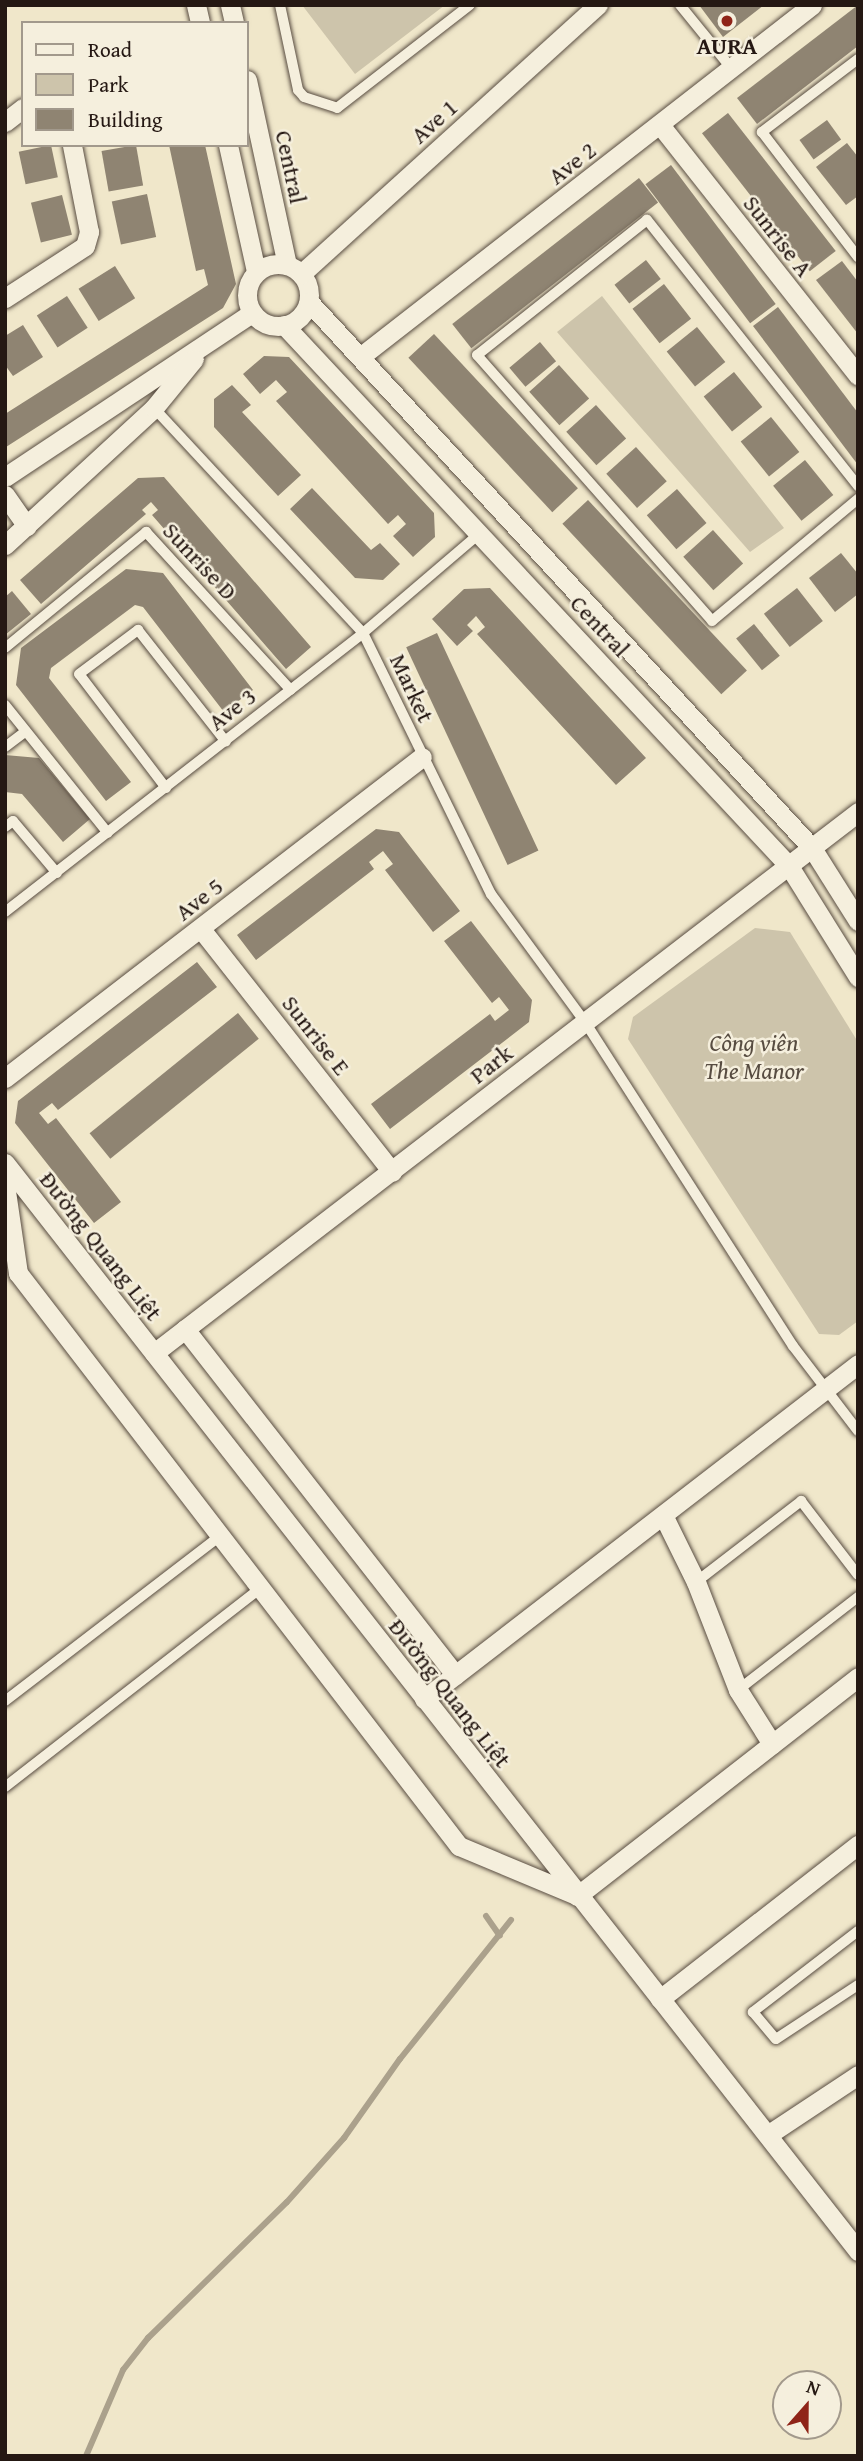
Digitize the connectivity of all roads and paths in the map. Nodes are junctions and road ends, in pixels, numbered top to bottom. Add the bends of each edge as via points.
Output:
1 (280, 5) edge
2 (470, 5) edge
3 (680, 5) edge
4 (812, 5) edge
5 (591, 8) edge
6 (858, 60) edge
7 (732, 69) junction
8 (248, 84) edge
9 (21, 110) edge
10 (5, 122) edge
11 (661, 126) junction
12 (72, 147) edge
13 (228, 147) edge
14 (858, 257) edge
15 (294, 269) junction
16 (256, 271) junction
17 (5, 298) edge
18 (309, 302) junction
19 (253, 313) junction
20 (284, 325) junction
21 (207, 343) junction
22 (360, 358) junction
23 (858, 375) edge
24 (154, 408) junction
25 (108, 409) junction
26 (127, 433) junction
27 (5, 477) edge
28 (858, 486) edge
29 (5, 495) edge
30 (858, 499) edge
31 (27, 526) junction
32 (480, 533) junction
33 (5, 545) edge
34 (363, 633) junction
35 (5, 648) edge
36 (290, 690) junction
37 (5, 705) edge
38 (26, 731) junction
39 (226, 742) junction
40 (5, 747) edge
41 (422, 757) junction
42 (166, 788) junction
43 (858, 813) edge
44 (5, 827) edge
45 (108, 834) junction
46 (812, 848) junction
47 (789, 866) junction
48 (57, 873) junction
49 (5, 912) edge
50 (858, 921) edge
51 (201, 929) junction
52 (858, 977) edge
53 (585, 1022) junction
54 (5, 1078) edge
55 (5, 1164) edge
56 (392, 1172) junction
57 (5, 1184) edge
58 (185, 1329) junction
59 (154, 1353) junction
60 (858, 1364) edge
61 (826, 1390) junction
62 (858, 1431) edge
63 (663, 1515) junction
64 (220, 1536) junction
65 (858, 1575) edge
66 (696, 1582) junction
67 (261, 1588) junction
68 (858, 1597) edge
69 (455, 1675) junction
70 (858, 1677) edge
71 (738, 1690) junction
72 (424, 1699) junction
73 (5, 1701) edge
74 (772, 1744) junction
75 (5, 1787) edge
76 (857, 1846) edge
77 (577, 1896) junction
78 (858, 1931) edge
79 (858, 1985) edge
80 (660, 1999) junction
81 (858, 2075) edge
82 (769, 2134) junction
83 (858, 2250) edge

1 - 2 lane via 298,90 304,97 337,108
3 - 7 lane
4 - 7 street, Ave 2
5 - 15 street, Ave 1
6 - 14 lane via 762,132
7 - 11 street, Ave 2
8 - 15 street, Central
9 - 10 street
11 - 22 street, Ave 2
11 - 23 street, Sunrise A
12 - 17 street via 89,232 85,246
13 - 16 street
15 - 16 street via 274,263
15 - 18 street
16 - 19 street via 247,289
18 - 20 street via 297,320
18 - 22 street, Central
19 - 20 street via 266,324
19 - 21 street
20 - 32 street, Central
21 - 24 street
21 - 25 street
22 - 46 street, Central
24 - 26 street
24 - 34 lane, Market
25 - 26 street
25 - 27 street
26 - 31 street
28 - 30 lane via 647,220 477,355 712,621
29 - 31 street
31 - 33 street
32 - 34 lane, Ave 3
32 - 47 street, Central
34 - 36 lane, Ave 3
34 - 41 lane, Market
35 - 36 lane, Sunrise D via 146,532
36 - 39 lane, Ave 3
37 - 38 lane
38 - 40 lane
38 - 45 lane
39 - 42 lane, Ave 3
39 - 42 lane via 138,630 79,674
41 - 51 street, Ave 5
41 - 53 lane, Market via 491,894
42 - 45 lane, Ave 3
43 - 46 street, Park
44 - 48 lane via 13,821
45 - 48 lane, Ave 3
46 - 47 street, Park
46 - 50 street, Central
47 - 52 street, Central
47 - 53 street, Park
48 - 49 lane, Ave 3
51 - 54 street, Ave 5
51 - 56 street, Sunrise E
53 - 56 street, Park
53 - 61 lane, Market via 793,1346
55 - 59 street, Đường Quang Liệt
56 - 58 street, Park
57 - 64 street via 18,1273
58 - 59 street, Park
58 - 69 street
59 - 72 street, Đường Quang Liệt
60 - 61 street
61 - 62 lane, Market
61 - 63 street
63 - 66 street
63 - 69 street
64 - 67 street
64 - 73 lane
65 - 66 lane via 801,1501
66 - 71 street
67 - 75 lane
67 - 77 street via 459,1846
68 - 71 lane
69 - 72 street
70 - 74 street
71 - 74 street
72 - 77 street, Đường Quang Liệt
74 - 77 street
76 - 80 street
77 - 80 street, Đường Quang Liệt
78 - 79 lane via 753,2012 776,2039
80 - 82 street, Đường Quang Liệt
81 - 82 street
82 - 83 street, Đường Quang Liệt

